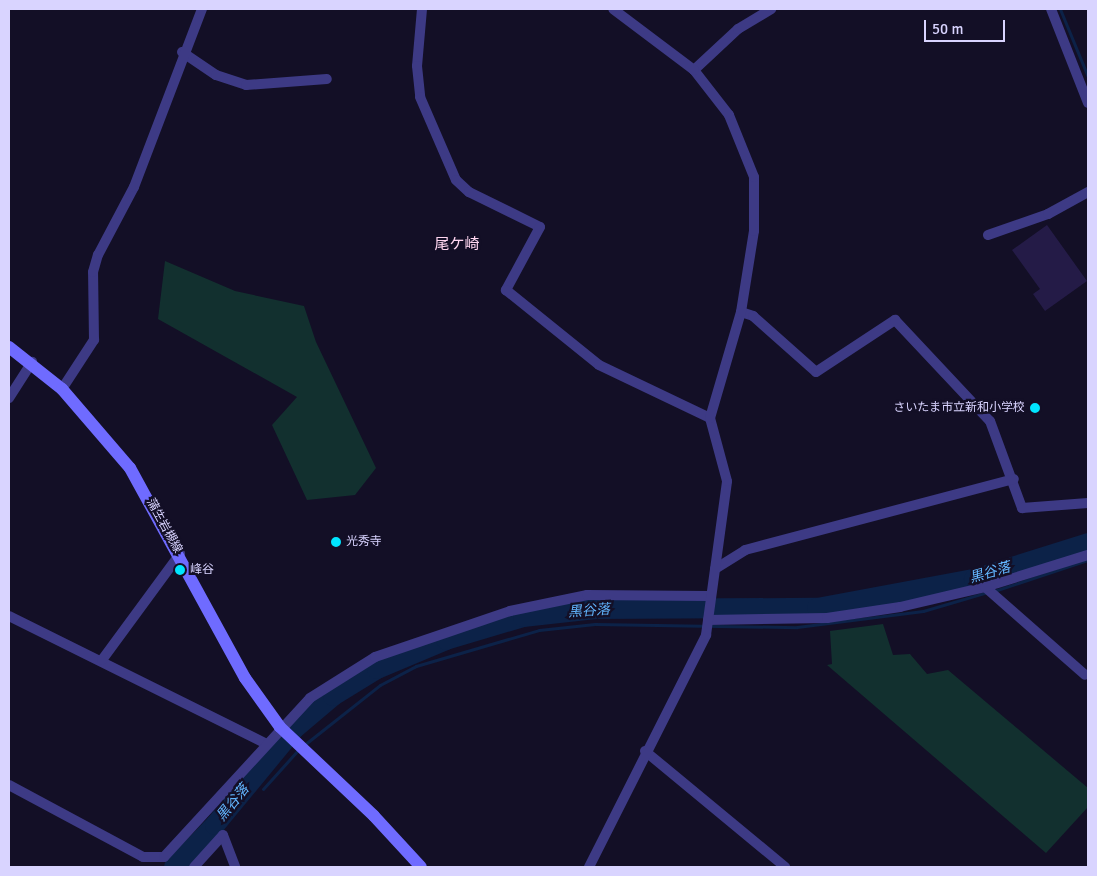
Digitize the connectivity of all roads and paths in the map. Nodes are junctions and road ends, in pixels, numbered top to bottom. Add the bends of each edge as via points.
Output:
1 (202, 9) edge
2 (422, 9) edge
3 (613, 9) edge
4 (771, 9) edge
5 (1051, 9) edge
6 (182, 52) junction
7 (694, 70) junction
8 (327, 79) dead end
9 (1088, 103) edge
10 (1088, 192) edge
11 (988, 235) dead end
12 (741, 312) junction
13 (9, 347) edge
14 (32, 362) junction
15 (62, 390) junction
16 (9, 398) edge
17 (710, 418) junction
18 (1014, 478) junction
19 (1088, 503) edge
20 (180, 554) junction
21 (1088, 555) edge
22 (714, 569) junction
23 (985, 587) junction
24 (709, 598) junction
25 (9, 616) edge
26 (708, 617) junction
27 (102, 660) junction
28 (1085, 675) dead end
29 (286, 733) junction
30 (265, 743) junction
31 (645, 751) junction
32 (9, 785) edge
33 (194, 867) edge
34 (235, 867) edge
35 (421, 867) edge
36 (589, 867) edge
37 (785, 867) edge

1 - 6 street
2 - 17 street via 417,66 420,97 456,180 469,192 540,227 506,290 599,365
3 - 7 street
4 - 7 street via 738,29
5 - 9 street
6 - 8 street via 216,75 246,85
6 - 15 street via 134,187 98,255 93,272 94,340
7 - 12 street via 729,115 754,176 754,231
10 - 11 street via 1048,214
12 - 17 street
12 - 18 street via 753,316 816,372 895,320 990,421
13 - 14 main road, 蒲生岩槻線
14 - 15 main road, 蒲生岩槻線
14 - 16 street
15 - 20 main road, 蒲生岩槻線 via 130,468
17 - 22 street via 727,481
18 - 19 street via 1022,508
18 - 22 street via 745,550
20 - 27 street
20 - 29 main road, 蒲生岩槻線 via 245,678
21 - 23 street
22 - 24 street
23 - 26 street via 827,618
23 - 28 street
24 - 26 street
24 - 29 street via 587,595 510,611 443,630 375,656 343,675 310,698
25 - 27 street
26 - 31 street via 706,635
27 - 30 street
29 - 30 street
29 - 35 main road, 蒲生岩槻線 via 374,816
30 - 32 street via 164,856 143,857
31 - 36 street
31 - 37 street
33 - 34 street via 223,835

